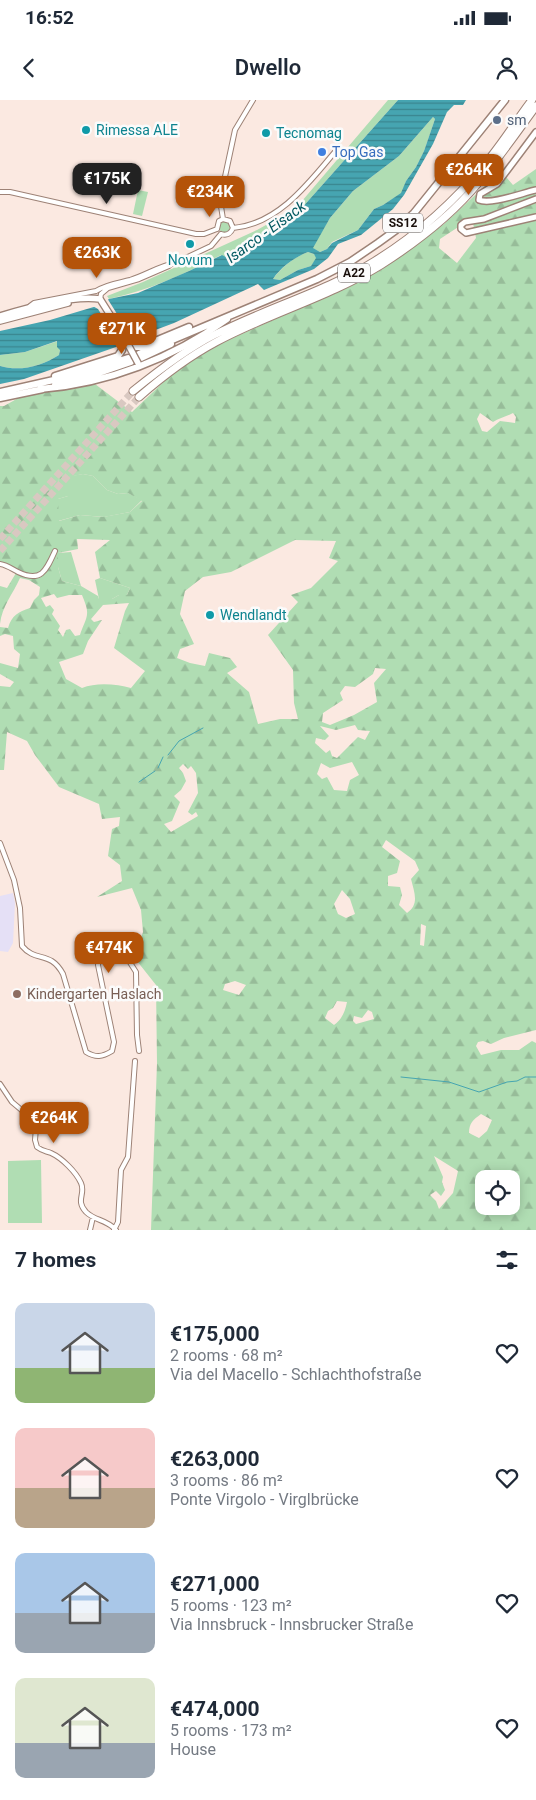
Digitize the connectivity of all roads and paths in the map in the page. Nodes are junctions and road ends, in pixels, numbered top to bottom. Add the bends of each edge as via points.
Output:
1 (253, 100) edge
2 (505, 100) edge
3 (532, 100) edge
4 (536, 106) edge
5 (536, 132) edge
6 (339, 147) dead end
7 (536, 190) edge
8 (0, 192) edge
9 (536, 199) edge
10 (536, 217) edge
11 (223, 219) junction
12 (233, 228) junction
13 (217, 229) junction
14 (221, 234) junction
15 (175, 263) junction
16 (100, 299) junction
17 (80, 300) junction
18 (24, 309) junction
19 (0, 314) edge
20 (227, 317) junction
21 (0, 322) edge
22 (124, 338) junction
23 (136, 360) junction
24 (28, 386) junction
25 (134, 391) tunnel mouth
26 (0, 392) edge
27 (139, 397) tunnel mouth
28 (0, 398) edge
29 (55, 552) dead end
30 (0, 564) edge
31 (0, 843) edge
32 (139, 1051) dead end
33 (135, 1061) dead end
34 (0, 1084) edge
35 (93, 1216) junction
36 (115, 1229) edge
37 (90, 1230) edge

1 - 11 street via 235,130 220,200
2 - 20 main road, SS12 via 396,230 336,270
3 - 25 highway, A22 via 486,164 410,237 342,279 214,335 160,368
4 - 27 highway, A22 via 478,184 442,220 414,242 346,284 218,341 192,356
5 - 7 street via 497,184 480,194 479,200
6 - 12 street via 288,203 246,227
8 - 13 street via 196,234
9 - 10 street via 484,219 465,222 461,229 466,232
11 - 12 street via 230,221
11 - 13 street
12 - 14 street via 227,235
13 - 14 street
14 - 15 street via 211,246
15 - 16 street via 140,279 108,288
15 - 18 street via 96,291 34,303
16 - 17 main road
16 - 22 main road
17 - 18 main road via 58,301
17 - 21 main road
18 - 19 main road
20 - 22 main road via 212,318 146,345 135,347
20 - 23 main road, SS12
20 - 23 main road via 174,351
22 - 23 main road, bridge
22 - 24 main road via 122,350 115,356
23 - 24 main road, SS12
23 - 28 main road via 127,372 77,385
24 - 26 main road, SS12
29 - 30 street via 41,575 35,577
31 - 32 street via 20,908 22,946 31,954 58,964 86,1052 102,1056 112,1051 114,1042 98,965 99,959 108,952 129,961 136,972
33 - 36 street via 128,1157 121,1170
34 - 35 street via 12,1102 31,1118 36,1128 37,1147 64,1162 78,1176 83,1189 82,1206
35 - 36 street
35 - 37 street

